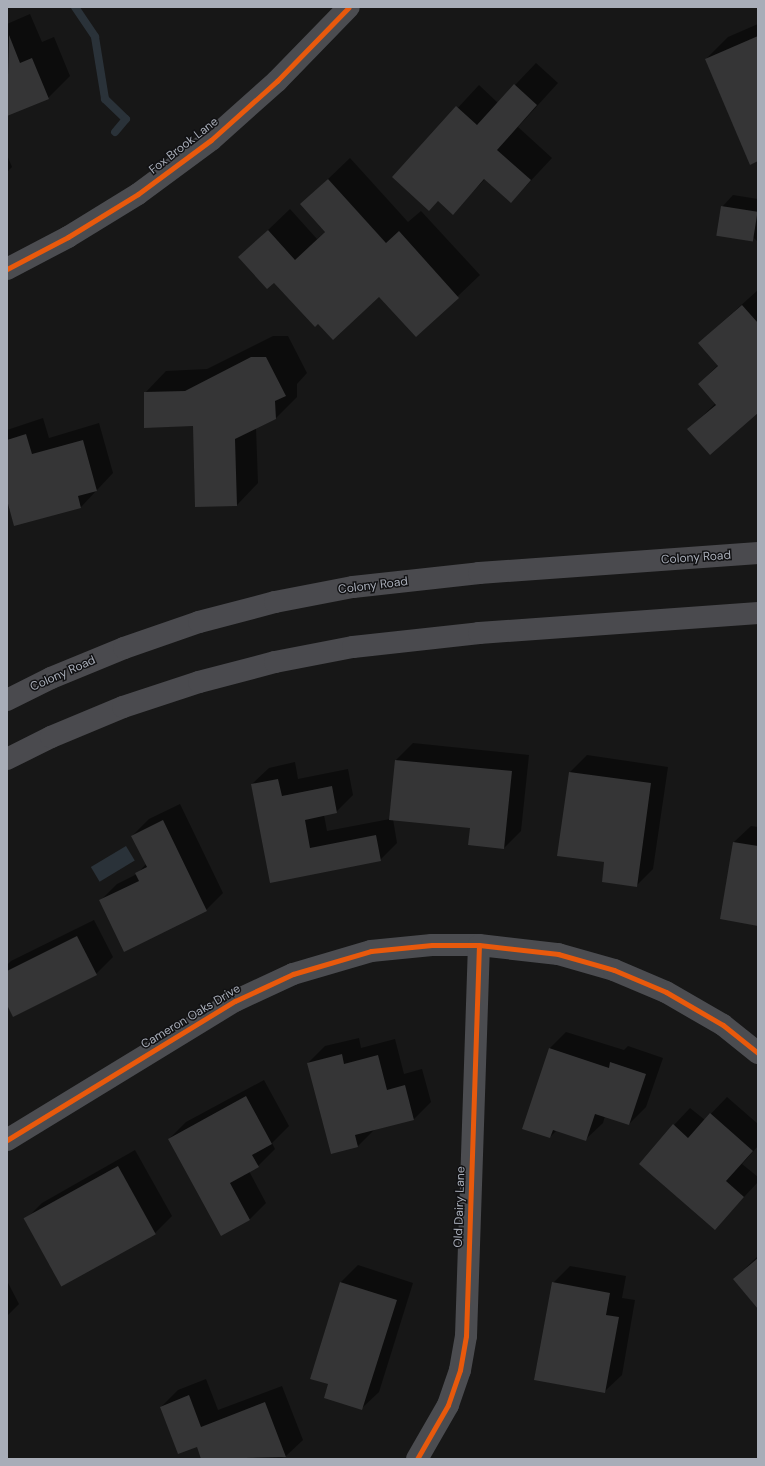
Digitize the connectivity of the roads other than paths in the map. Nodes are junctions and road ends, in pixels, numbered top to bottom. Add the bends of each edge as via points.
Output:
1 (349, 7) edge
2 (7, 269) edge
3 (758, 553) edge
4 (758, 613) edge
5 (7, 700) edge
6 (7, 759) edge
7 (479, 945) junction
8 (757, 1050) edge
9 (7, 1140) edge
10 (417, 1459) edge

1 - 2 street, Fox Brook Lane via 277,81 211,140 138,194 68,237
3 - 5 main road, Colony Road via 479,573 353,587 275,602 199,622 124,648 51,678
4 - 6 main road via 479,633 353,647 275,662 198,682 124,707 51,737
7 - 8 street, Cameron Oaks Drive via 558,954 614,970 666,992 698,1010
7 - 9 street, Cameron Oaks Drive via 432,945 371,951 288,976 235,1001
7 - 10 street, Old Dairy Lane via 466,1336 460,1370 448,1405

